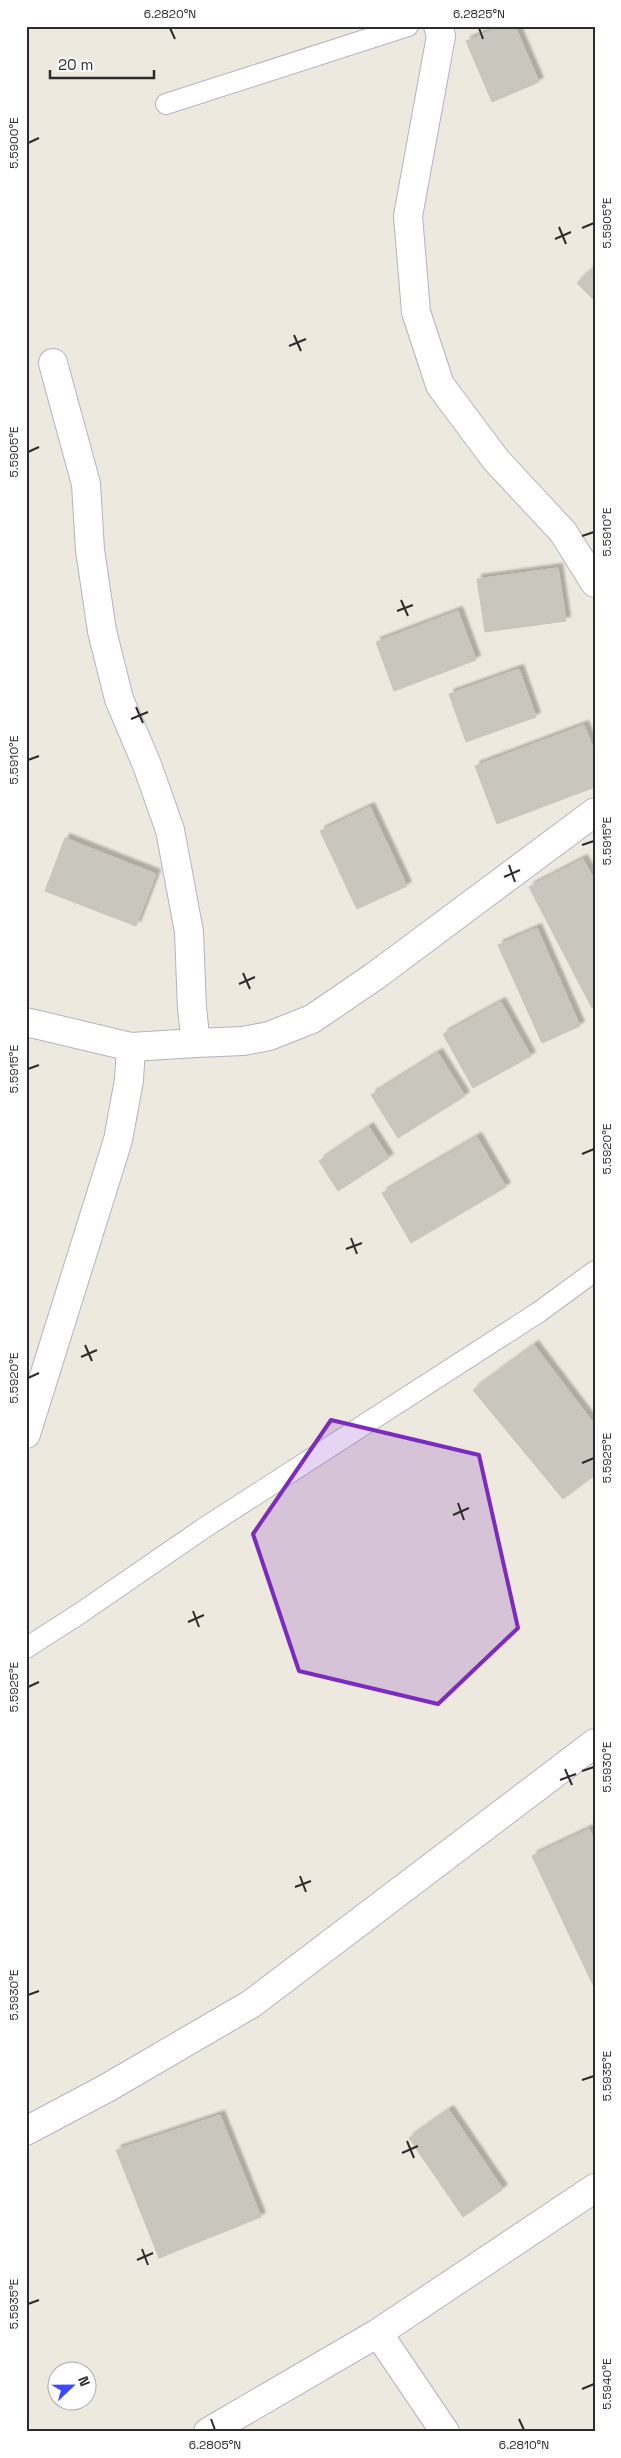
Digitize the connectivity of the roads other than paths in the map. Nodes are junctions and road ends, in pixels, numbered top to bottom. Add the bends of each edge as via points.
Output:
1 (408, 26) edge
2 (444, 29) edge
3 (166, 104) dead end
4 (53, 364) dead end
5 (595, 584) edge
6 (595, 812) edge
7 (26, 1022) edge
8 (196, 1043) junction
9 (131, 1047) junction
10 (595, 1271) edge
11 (26, 1434) edge
12 (26, 1648) edge
13 (595, 1743) edge
14 (26, 2131) edge
15 (595, 2188) edge
16 (378, 2333) junction
17 (208, 2432) edge
18 (445, 2432) edge

1 - 3 lane
2 - 5 street via 408,216 416,312 440,385 496,460 563,532
4 - 8 street via 86,484 90,550 102,631 119,699 170,830 189,932
6 - 8 street via 312,1019 269,1036
7 - 9 street
8 - 9 street
9 - 11 street via 129,1080 118,1140
10 - 12 lane via 539,1312 204,1528
13 - 14 street via 252,2004
15 - 16 street
16 - 17 street
16 - 18 street

